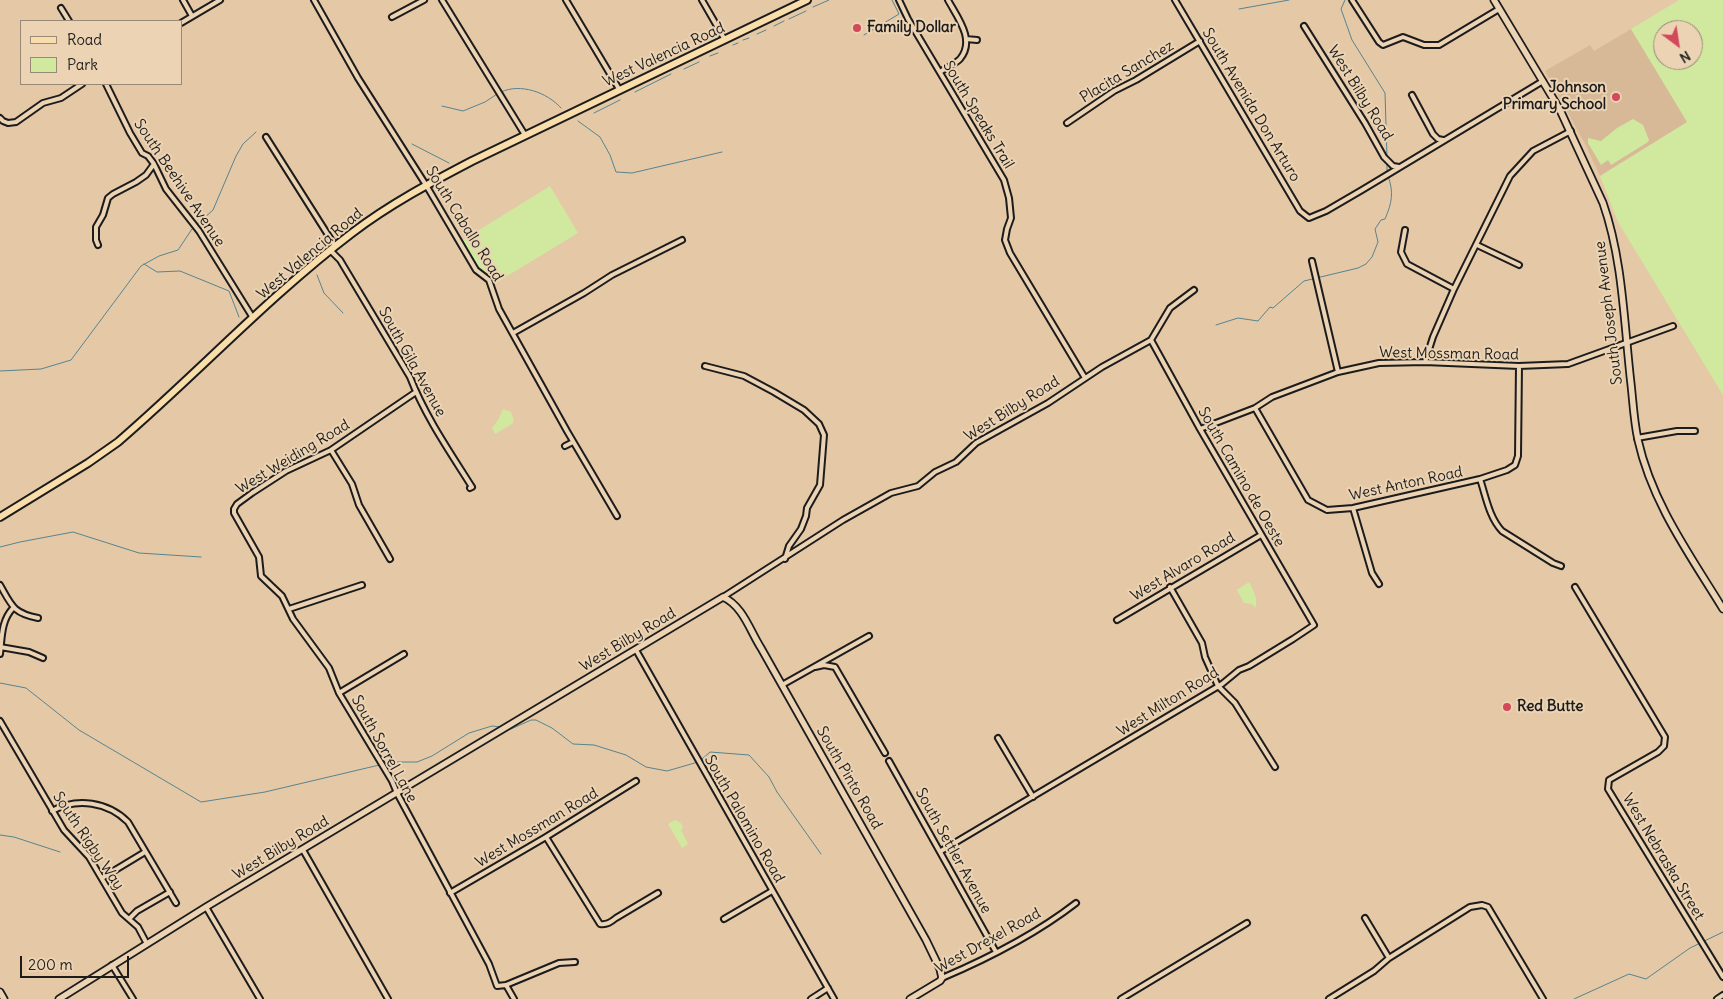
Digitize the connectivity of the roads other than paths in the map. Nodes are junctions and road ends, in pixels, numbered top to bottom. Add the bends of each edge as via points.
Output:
1 (184, 0) edge
2 (220, 0) edge
3 (314, 0) edge
4 (424, 0) edge
5 (442, 0) edge
6 (566, 0) edge
7 (702, 0) edge
8 (807, 0) edge
9 (899, 0) edge
10 (948, 0) edge
11 (1175, 0) edge
12 (1352, 0) edge
13 (1494, 0) edge
14 (61, 8) dead end
15 (1499, 9) junction
16 (192, 16) junction
17 (392, 17) dead end
18 (68, 20) edge
19 (182, 22) edge
20 (1304, 26) dead end
21 (966, 39) junction
22 (724, 40) junction
23 (977, 40) dead end
24 (1200, 41) junction
25 (965, 48) junction
26 (971, 50) dead end
27 (940, 72) junction
28 (1543, 81) junction
29 (80, 85) edge
30 (106, 85) edge
31 (619, 90) junction
32 (1412, 94) dead end
33 (0, 118) edge
34 (1067, 123) dead end
35 (1571, 131) junction
36 (525, 135) junction
37 (266, 137) dead end
38 (1444, 140) junction
39 (154, 164) junction
40 (1399, 168) junction
41 (426, 185) junction
42 (1405, 230) dead end
43 (682, 240) dead end
44 (98, 245) dead end
45 (1477, 245) junction
46 (332, 248) junction
47 (1312, 261) dead end
48 (1519, 265) dead end
49 (1454, 289) junction
50 (1194, 290) dead end
51 (253, 318) junction
52 (1674, 326) dead end
53 (513, 333) junction
54 (1151, 340) junction
55 (1626, 343) junction
56 (1425, 362) junction
57 (705, 366) dead end
58 (1519, 366) junction
59 (1338, 372) junction
60 (1085, 378) junction
61 (416, 392) junction
62 (1255, 408) junction
63 (1200, 429) junction
64 (1695, 431) dead end
65 (1638, 438) junction
66 (573, 442) junction
67 (565, 446) dead end
68 (331, 450) junction
69 (1480, 479) junction
70 (471, 488) dead end
71 (1353, 508) junction
72 (234, 509) joint
73 (617, 516) dead end
74 (0, 517) edge
75 (1261, 535) junction
76 (390, 559) dead end
77 (785, 559) junction
78 (1561, 566) dead end
79 (1379, 584) dead end
80 (0, 585) edge
81 (362, 585) dead end
82 (1170, 587) junction
83 (1575, 587) dead end
84 (723, 597) junction
85 (13, 608) junction
86 (289, 609) junction
87 (1723, 610) edge
88 (38, 618) dead end
89 (1117, 620) dead end
90 (1314, 625) joint
91 (869, 636) dead end
92 (0, 647) edge
93 (636, 650) junction
94 (0, 654) edge
95 (404, 654) dead end
96 (43, 658) dead end
97 (815, 667) junction
98 (782, 685) junction
99 (1218, 686) junction
100 (339, 693) junction
101 (0, 721) edge
102 (998, 738) dead end
103 (884, 753) dead end
104 (889, 761) dead end
105 (1275, 767) dead end
106 (636, 781) dead end
107 (397, 793) junction
108 (1033, 797) junction
109 (52, 811) junction
110 (546, 837) junction
111 (303, 850) junction
112 (941, 851) junction
113 (145, 852) junction
114 (102, 878) junction
115 (772, 891) junction
116 (170, 892) junction
117 (450, 892) junction
118 (658, 894) dead end
119 (176, 903) dead end
120 (1076, 903) dead end
121 (206, 906) junction
122 (130, 918) junction
123 (1365, 918) dead end
124 (724, 919) dead end
125 (1248, 923) dead end
126 (147, 944) junction
127 (996, 952) junction
128 (1389, 958) junction
129 (575, 962) dead end
130 (112, 965) junction
131 (1723, 977) edge
132 (942, 978) junction
133 (506, 985) junction
134 (828, 988) junction
135 (0, 992) edge
136 (1723, 995) edge
137 (4, 999) edge
138 (59, 999) edge
139 (132, 999) edge
140 (260, 999) edge
141 (388, 999) edge
142 (514, 999) edge
143 (811, 999) edge
144 (834, 999) edge
145 (910, 999) edge
146 (1121, 999) edge
147 (1328, 999) edge
148 (1543, 999) edge
149 (1717, 999) edge

1 - 16 street
2 - 16 street
3 - 41 street, South Caballo Road via 358,78
4 - 17 street
5 - 36 street
6 - 31 street
7 - 22 street
8 - 22 main road, West Valencia Road
9 - 27 street, South Speaks Trail
10 - 21 street via 964,27
11 - 24 street, South Avenida Don Arturo
12 - 15 street via 1383,45 1403,38 1424,45 1439,45
13 - 15 street, South Joseph Avenue
14 - 18 street
15 - 28 street, South Joseph Avenue
16 - 19 street
20 - 40 street, West Bilby Road via 1384,157
21 - 23 street
21 - 25 street
22 - 31 main road, West Valencia Road
24 - 34 street, Placita Sanchez
24 - 40 street, South Avenida Don Arturo via 1300,211 1309,218
25 - 26 street
25 - 27 street via 959,59
27 - 60 street, South Speaks Trail via 1004,180 1011,218 1006,228 1010,253
28 - 35 street, South Joseph Avenue
28 - 38 street
29 - 33 street via 61,98 43,103 16,122 8,123
30 - 39 street, South Beehive Avenue via 142,153
31 - 36 main road, West Valencia Road
32 - 38 street via 1433,134
35 - 45 street via 1533,151 1510,176
35 - 55 street, South Joseph Avenue via 1608,218 1617,256
36 - 41 main road, West Valencia Road
37 - 46 street, South Gila Avenue
38 - 40 street
39 - 44 street via 146,175 108,198 96,227
39 - 51 street, South Beehive Avenue via 166,189 199,231
41 - 46 main road, West Valencia Road via 381,212
41 - 53 street, South Caballo Road via 476,270 489,280 498,309
42 - 49 street via 1401,252 1407,264
43 - 53 street via 612,275
45 - 48 street
45 - 49 street
46 - 51 main road, West Valencia Road
46 - 61 street, South Gila Avenue
47 - 59 street
49 - 56 street
50 - 54 street via 1170,308
51 - 74 main road, West Valencia Road via 118,442
52 - 55 street, West Mossman Road
53 - 66 street, South Caballo Road
54 - 60 street, West Bilby Road
54 - 63 street, South Camino de Oeste
55 - 58 street, West Mossman Road via 1568,364
55 - 65 street, South Joseph Avenue
56 - 58 street, West Mossman Road
56 - 59 street, West Mossman Road via 1380,363
57 - 77 street via 744,376 774,392 804,410 819,424 824,435 820,485
58 - 69 street, West Anton Road via 1518,456 1515,465
59 - 62 street, West Mossman Road via 1272,397
60 - 77 street, West Bilby Road via 1048,403 976,443 956,462 940,469 918,486 876,501
61 - 68 street, West Weiding Road
61 - 70 street, South Gila Avenue
62 - 63 street, West Mossman Road
62 - 71 street, West Anton Road via 1308,500 1327,510
63 - 75 street, South Camino de Oeste
64 - 65 street
65 - 87 street, South Joseph Avenue via 1645,467 1661,506
66 - 67 street
66 - 73 street, South Caballo Road
68 - 72 street, West Weiding Road via 282,474 242,500
68 - 76 street
69 - 71 street, West Anton Road
69 - 78 street via 1496,525
71 - 79 street via 1372,573
72 - 86 street, South Sorrel Lane via 259,557 261,576 277,590
75 - 82 street, West Alvaro Road
75 - 90 street, South Camino de Oeste
77 - 84 street, West Bilby Road
80 - 85 street
81 - 86 street
82 - 89 street, West Alvaro Road
82 - 99 street via 1202,643
83 - 131 street, West Nebraska Street via 1665,737 1664,746 1658,752 1609,780 1608,788
84 - 93 street, West Bilby Road
84 - 98 street, South Pinto Road via 737,608
85 - 88 street via 25,616
85 - 92 street via 6,615
86 - 100 street, South Sorrel Lane via 329,668
90 - 99 street, West Milton Road
91 - 97 street
92 - 94 street
92 - 96 street
93 - 107 street, West Bilby Road
93 - 115 street, South Palomino Road
95 - 100 street
97 - 98 street
97 - 103 street via 835,667
98 - 132 street, South Pinto Road via 926,940
99 - 105 street via 1235,703
99 - 108 street, West Milton Road
100 - 107 street, South Sorrel Lane
101 - 109 street, South Rigby Way
102 - 108 street
104 - 112 street, South Settler Avenue
106 - 110 street, West Mossman Road
107 - 111 street, West Bilby Road
107 - 117 street, South Sorrel Lane
108 - 112 street, West Milton Road
109 - 113 street via 60,806 85,802 106,807 128,822
109 - 114 street, South Rigby Way
110 - 117 street, West Mossman Road
110 - 118 street via 600,924 610,923
111 - 121 street, West Bilby Road
111 - 141 street
112 - 127 street, South Settler Avenue
113 - 114 street
113 - 116 street
114 - 122 street, South Rigby Way via 122,913
115 - 124 street
115 - 134 street, South Palomino Road
116 - 119 street
116 - 122 street
117 - 133 street, South Sorrel Lane via 489,964 497,986
120 - 127 street, West Drexel Road via 1057,918
121 - 126 street, West Bilby Road
121 - 140 street
122 - 126 street, South Rigby Way
123 - 128 street
125 - 146 street
126 - 130 street, West Bilby Road
127 - 132 street, West Drexel Road
128 - 147 street
128 - 148 street via 1470,907 1482,905 1488,907
129 - 133 street via 559,963
130 - 138 street, West Bilby Road
130 - 139 street
132 - 145 street, West Drexel Road
133 - 142 street, South Sorrel Lane
134 - 143 street
134 - 144 street, South Palomino Road
135 - 137 street
136 - 149 street

